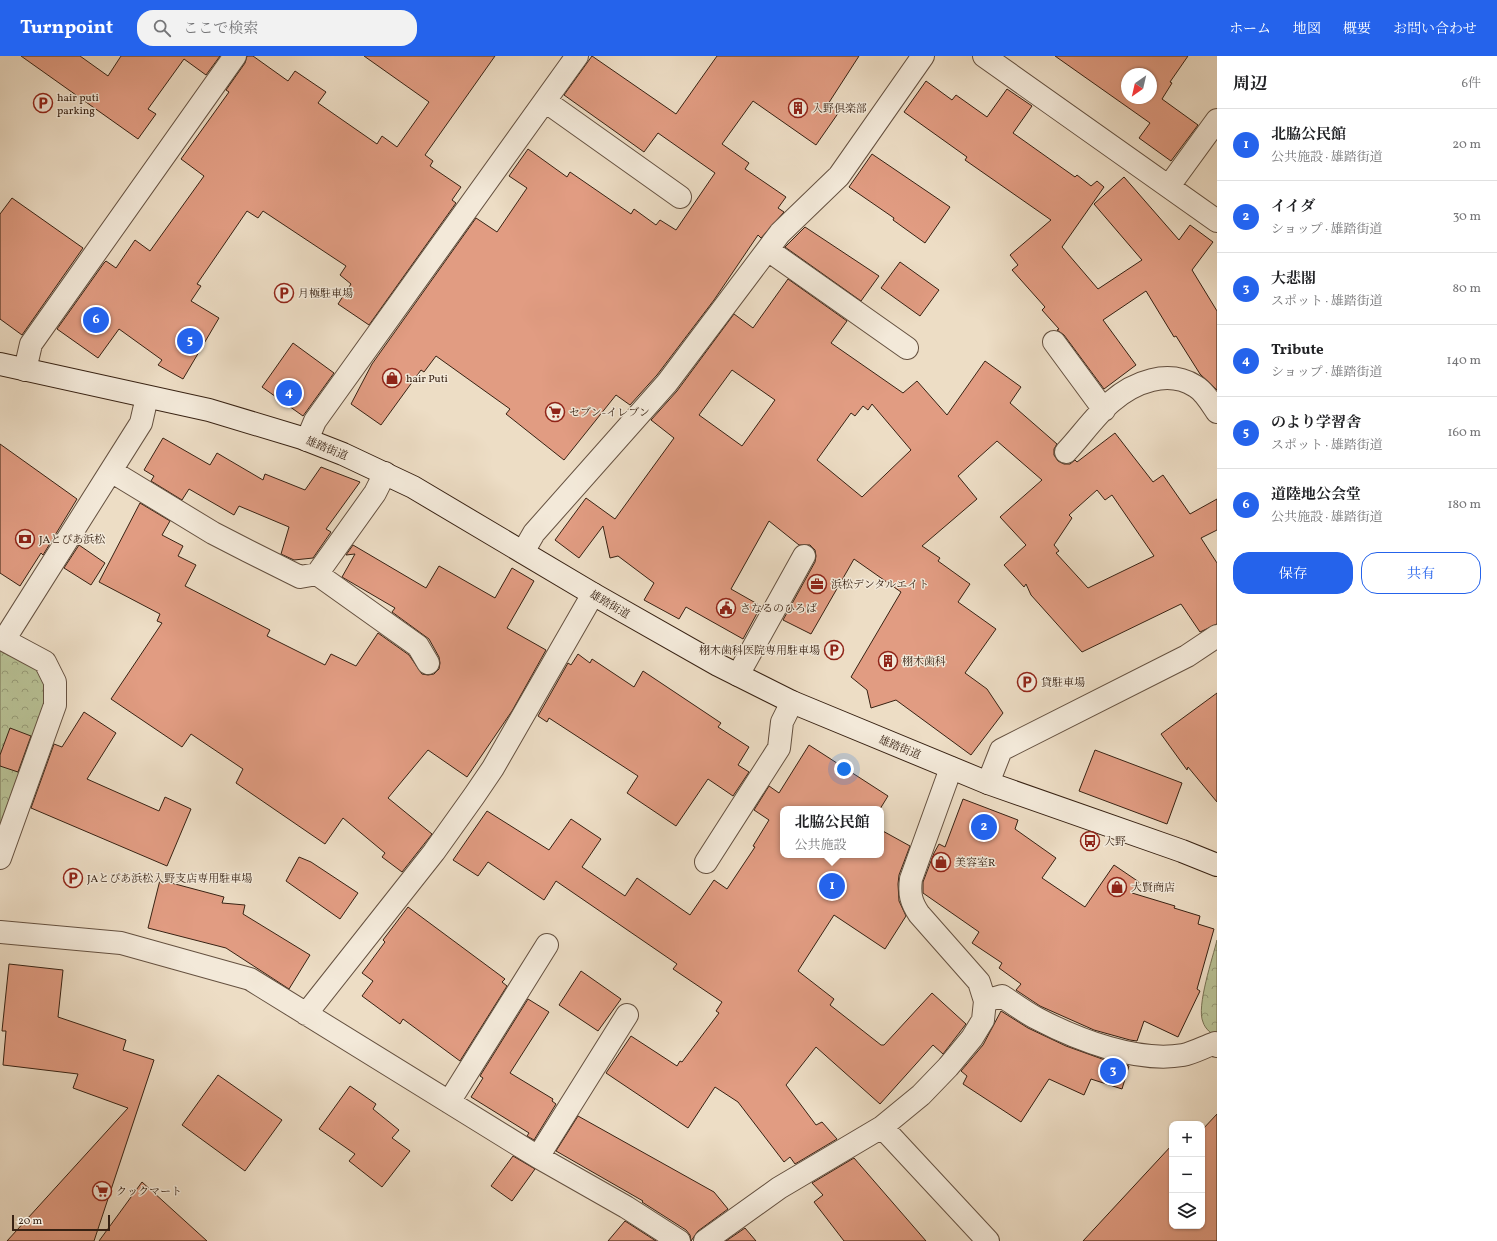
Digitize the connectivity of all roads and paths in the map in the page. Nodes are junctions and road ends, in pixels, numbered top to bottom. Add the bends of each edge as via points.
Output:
1 (235, 56) edge
2 (577, 56) edge
3 (923, 56) edge
4 (984, 56) edge
5 (545, 101) junction
6 (1217, 120) edge
7 (1170, 186) junction
8 (680, 197) dead end
9 (1217, 221) edge
10 (768, 250) junction
11 (1054, 342) dead end
12 (907, 348) dead end
13 (0, 364) edge
14 (26, 370) junction
15 (147, 397) junction
16 (1215, 402) edge
17 (1104, 410) junction
18 (307, 440) junction
19 (1066, 452) dead end
20 (111, 471) junction
21 (385, 473) junction
22 (522, 552) junction
23 (804, 556) dead end
24 (317, 574) junction
25 (593, 594) junction
26 (1217, 636) edge
27 (2, 639) edge
28 (428, 663) dead end
29 (738, 675) junction
30 (792, 702) junction
31 (951, 768) junction
32 (988, 783) junction
33 (0, 858) edge
34 (706, 862) dead end
35 (1217, 865) edge
36 (0, 932) edge
37 (546, 945) dead end
38 (986, 1001) junction
39 (306, 1014) junction
40 (627, 1015) dead end
41 (1217, 1046) edge
42 (449, 1102) junction
43 (882, 1127) junction
44 (538, 1157) junction
45 (679, 1241) edge
46 (704, 1241) edge
47 (988, 1241) edge

1 - 14 street via 31,344
2 - 5 street
3 - 10 street via 839,176 780,233
4 - 7 street
5 - 8 street
5 - 18 street via 315,421
6 - 7 street
7 - 9 street
10 - 12 street
10 - 22 street via 667,383 534,533
11 - 17 street
13 - 14 street, 雄踏街道
14 - 15 street, 雄踏街道
15 - 18 street, 雄踏街道 via 254,422
15 - 20 street via 141,423
16 - 17 street via 1196,386 1176,378 1153,379 1131,389 1111,402
17 - 19 street
18 - 21 street, 雄踏街道
20 - 24 street via 213,533 300,577
20 - 27 street
21 - 22 street, 雄踏街道
21 - 24 street via 375,493
22 - 25 street, 雄踏街道
23 - 29 street
24 - 28 street via 418,646
25 - 29 street, 雄踏街道
25 - 39 street via 500,756 474,796 434,852
26 - 32 street via 1187,656 1001,750
27 - 33 street via 45,662 56,682 55,705
29 - 30 street, 雄踏街道
30 - 31 street, 雄踏街道
30 - 34 street via 782,722 779,748
31 - 32 street, 雄踏街道
31 - 38 street via 911,879 910,897 919,914 979,982
32 - 35 street, 雄踏街道
36 - 39 street via 121,943 250,979
37 - 42 street
38 - 41 street via 1002,996 1038,1019 1083,1039 1150,1057 1183,1055 1214,1043
38 - 43 street via 982,1020 972,1038 921,1095
39 - 42 street
40 - 44 street
42 - 44 street
43 - 46 street via 779,1188
43 - 47 street
44 - 45 street via 626,1206

